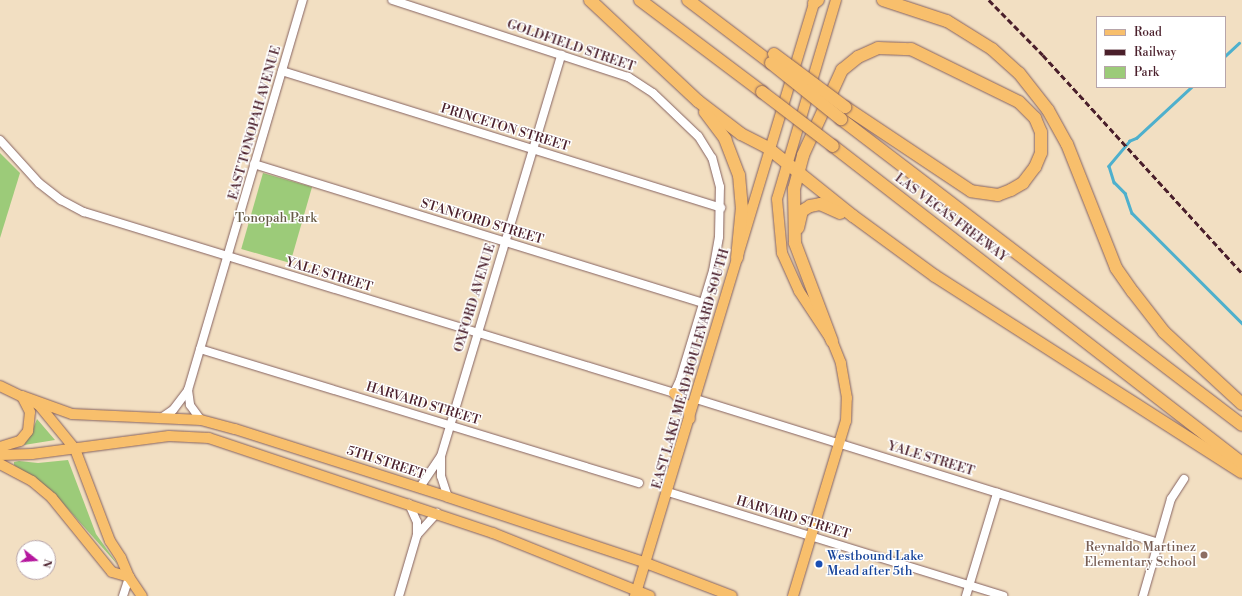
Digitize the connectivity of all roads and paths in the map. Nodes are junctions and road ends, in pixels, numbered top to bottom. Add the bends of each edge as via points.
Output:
1 (303, 0) edge
2 (392, 0) edge
3 (590, 0) edge
4 (640, 0) edge
5 (688, 0) edge
6 (836, 0) edge
7 (882, 0) edge
8 (816, 1) edge
9 (561, 55) junction
10 (772, 58) junction
11 (282, 72) junction
12 (698, 101) junction
13 (0, 140) edge
14 (768, 148) junction
15 (532, 149) junction
16 (787, 163) junction
17 (254, 164) junction
18 (798, 172) junction
19 (721, 208) junction
20 (853, 216) junction
21 (504, 241) junction
22 (228, 256) junction
23 (737, 258) junction
24 (801, 261) junction
25 (703, 303) junction
26 (477, 334) junction
27 (832, 341) junction
28 (200, 348) junction
29 (0, 386) edge
30 (188, 390) junction
31 (674, 393) junction
32 (22, 396) junction
33 (696, 399) junction
34 (1242, 404) edge
35 (161, 418) junction
36 (201, 420) junction
37 (690, 420) junction
38 (451, 424) junction
39 (1242, 425) edge
40 (840, 444) junction
41 (0, 447) edge
42 (76, 449) junction
43 (0, 456) edge
44 (441, 456) junction
45 (324, 457) junction
46 (1242, 463) edge
47 (0, 464) edge
48 (308, 471) junction
49 (1242, 472) edge
50 (1184, 479) dead end
51 (639, 483) dead end
52 (420, 487) junction
53 (668, 492) junction
54 (997, 493) junction
55 (448, 497) junction
56 (409, 504) junction
57 (437, 513) junction
58 (417, 535) junction
59 (811, 536) junction
60 (1158, 543) junction
61 (646, 564) junction
62 (129, 577) junction
63 (969, 586) junction
64 (636, 593) edge
65 (123, 596) edge
66 (142, 596) edge
67 (399, 596) edge
68 (650, 596) edge
69 (732, 596) edge
70 (793, 596) edge
71 (966, 596) edge
72 (1003, 596) edge
73 (1143, 596) edge

1 - 11 street, EAST TONOPAH AVENUE
2 - 9 street, GOLDFIELD STREET
3 - 12 highway
4 - 46 highway, LAS VEGAS FREEWAY, bridge
5 - 10 highway, LAS VEGAS FREEWAY via 758,53
6 - 16 main road
7 - 34 highway via 947,21 992,49 1019,73 1048,110 1067,144 1116,268 1132,292 1164,332
8 - 14 main road, EAST LAKE MEAD BOULEVARD SOUTH
9 - 15 street, OXFORD AVENUE
9 - 19 street, GOLDFIELD STREET via 640,82 698,136 712,158 720,187
10 - 18 highway, bridge via 846,106 971,191 998,195 1023,183 1035,167 1040,153 1041,132 1035,118 1019,102 912,49 878,48 858,57 842,70 815,126
10 - 39 highway, LAS VEGAS FREEWAY, bridge via 842,119
11 - 15 street, PRINCETON STREET
11 - 17 street, EAST TONOPAH AVENUE
12 - 14 highway via 741,134
12 - 23 highway via 725,140 739,175 742,207
13 - 22 street, YALE STREET via 35,179 61,200 84,212
14 - 16 highway
14 - 23 main road, EAST LAKE MEAD BOULEVARD SOUTH
15 - 19 street, PRINCETON STREET
15 - 21 street, OXFORD AVENUE
16 - 18 highway
16 - 27 main road via 777,199 782,253 799,291
17 - 21 street, STANFORD STREET
17 - 22 street, EAST TONOPAH AVENUE
18 - 20 highway
18 - 24 highway via 794,189 793,216 795,243
19 - 25 street, GOLDFIELD STREET via 713,271
20 - 24 highway via 820,204 805,208 798,224
20 - 49 highway via 935,276
21 - 25 street, STANFORD STREET
21 - 26 street, OXFORD AVENUE
22 - 26 street, YALE STREET
22 - 28 street, EAST TONOPAH AVENUE
23 - 33 main road, EAST LAKE MEAD BOULEVARD SOUTH
24 - 27 highway
25 - 31 street, GOLDFIELD STREET
26 - 31 street, YALE STREET
26 - 38 street, OXFORD AVENUE
27 - 40 main road via 841,363 847,398 846,421
28 - 30 street, EAST TONOPAH AVENUE
28 - 38 street, HARVARD STREET
29 - 32 main road
30 - 35 street, EAST TONOPAH AVENUE via 173,410
30 - 36 street via 190,405
31 - 37 main road via 688,407
32 - 35 main road, 5TH STREET via 72,414
32 - 41 main road via 30,412 28,432 20,441
32 - 42 main road via 49,414
33 - 37 main road, EAST LAKE MEAD BOULEVARD SOUTH
33 - 40 street, YALE STREET
35 - 36 main road, 5TH STREET
36 - 45 main road, 5TH STREET
37 - 53 main road, EAST LAKE MEAD BOULEVARD SOUTH
38 - 44 street, OXFORD AVENUE
38 - 51 street, HARVARD STREET
40 - 54 street, YALE STREET
40 - 59 main road
42 - 43 main road
42 - 48 main road via 190,435 229,444
42 - 62 main road via 110,541
44 - 52 street, OXFORD AVENUE
44 - 55 street, OXFORD AVENUE via 441,476
45 - 48 main road
45 - 52 main road, 5TH STREET
47 - 62 main road via 32,481 52,498 112,572
48 - 56 main road
50 - 60 street via 1171,499
52 - 55 main road, 5TH STREET
53 - 59 street, HARVARD STREET
53 - 61 main road, EAST LAKE MEAD BOULEVARD SOUTH
54 - 60 street, YALE STREET
54 - 63 street
55 - 61 main road, 5TH STREET
56 - 57 main road
56 - 58 street via 417,522
57 - 58 street
57 - 64 main road
58 - 67 street
59 - 63 street, HARVARD STREET
59 - 70 main road
60 - 73 street
61 - 64 main road, EAST LAKE MEAD BOULEVARD SOUTH
61 - 69 main road, 5TH STREET
62 - 65 street
62 - 66 main road
63 - 71 street
63 - 72 street, HARVARD STREET
64 - 68 main road

